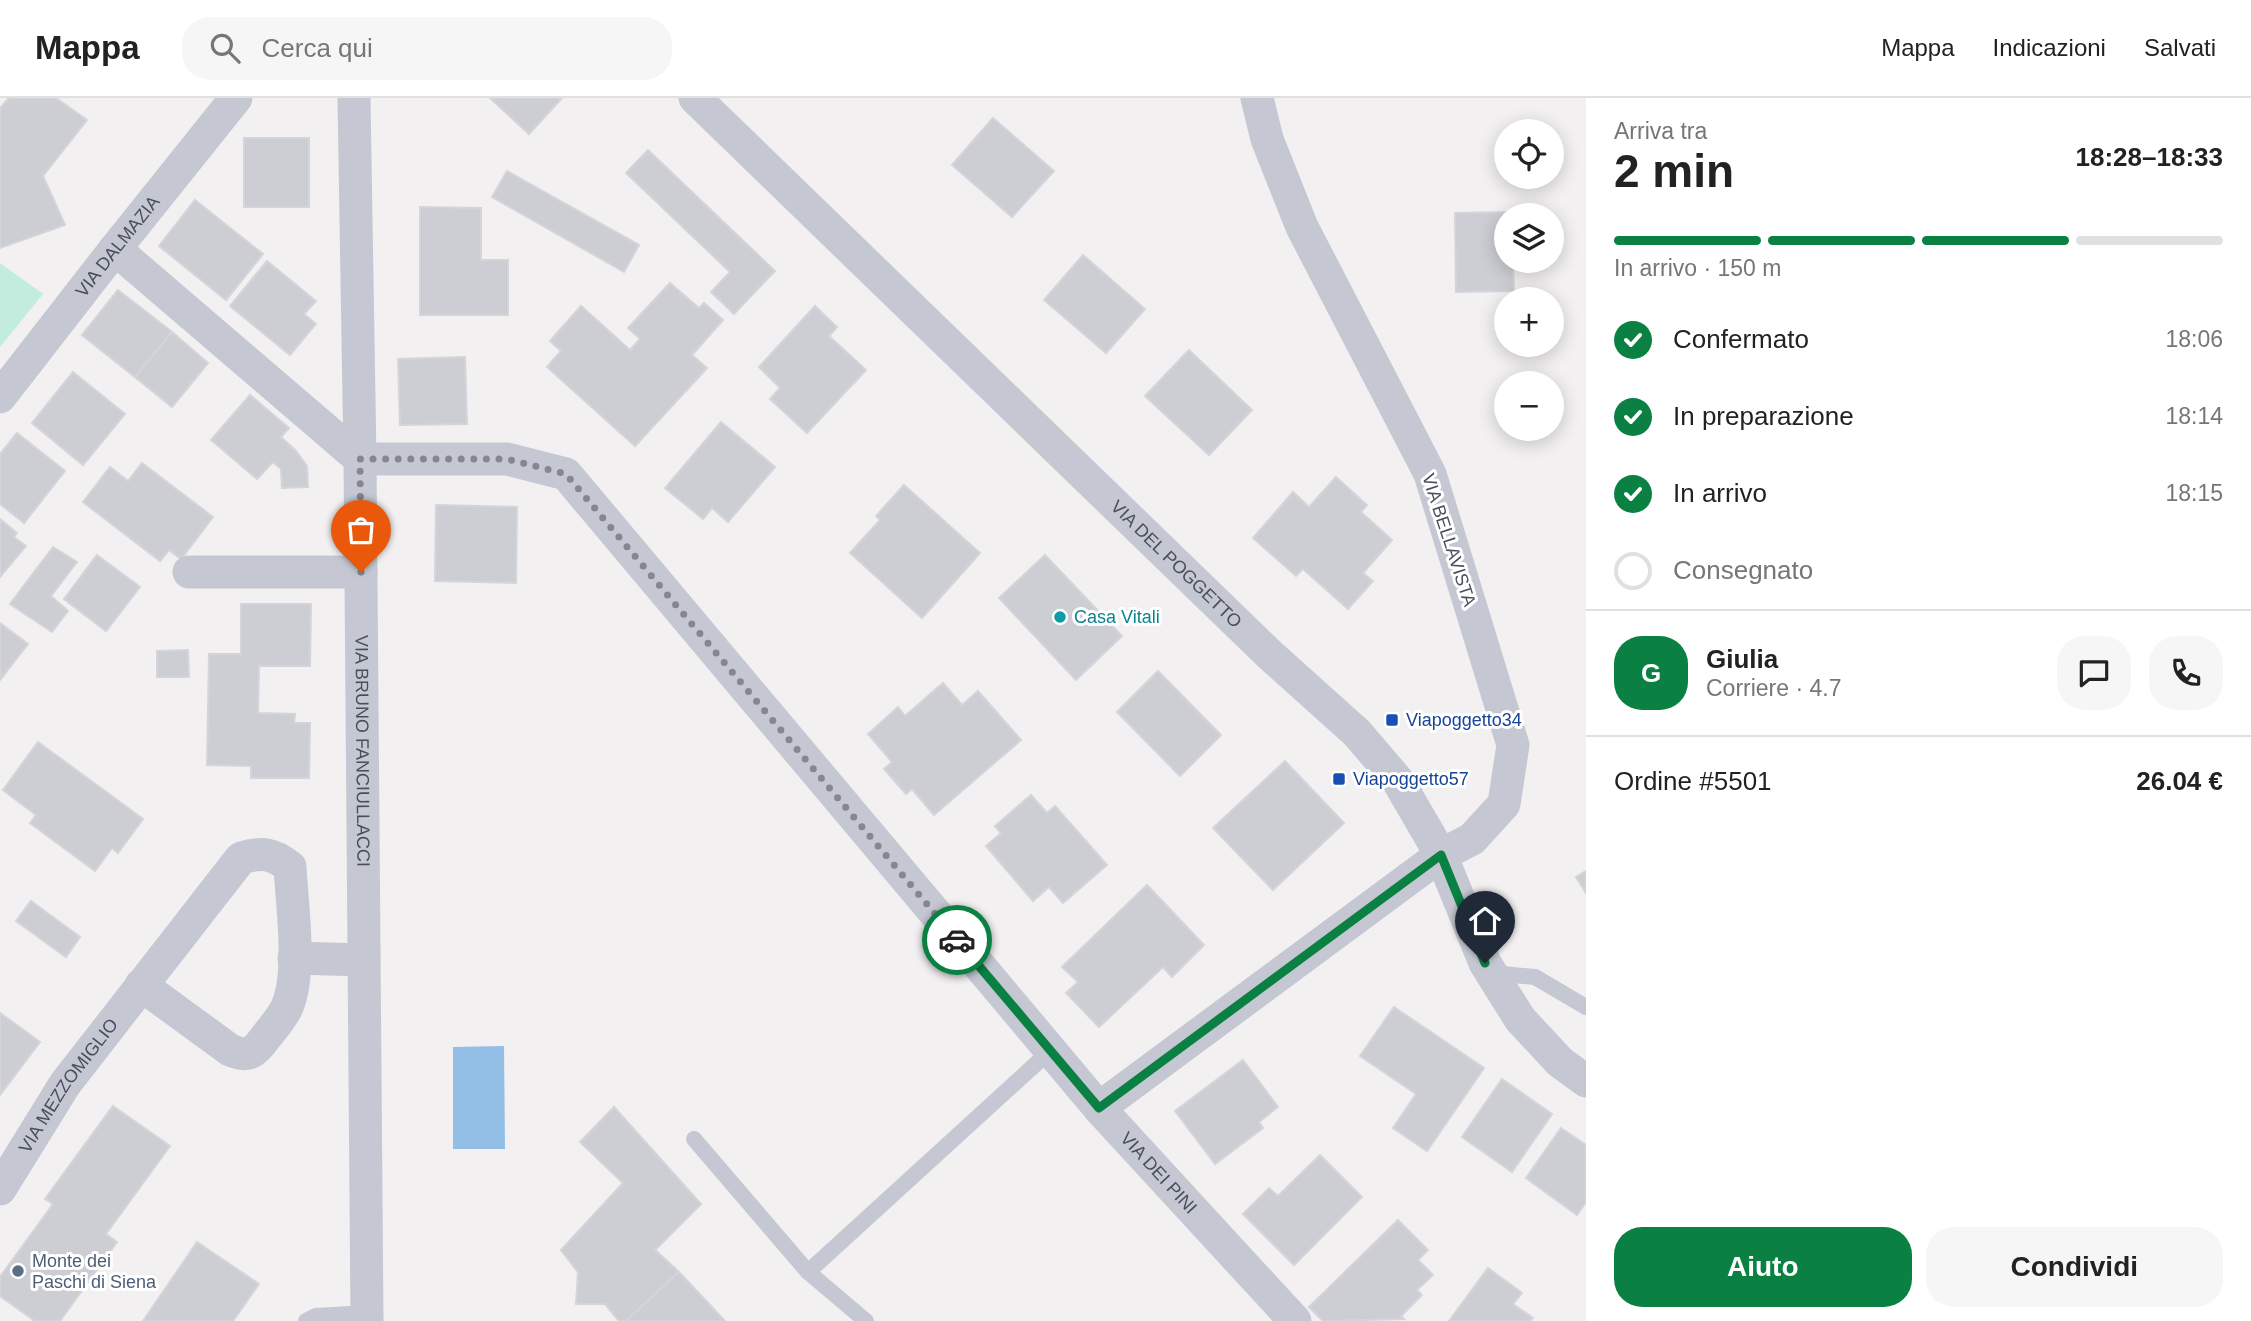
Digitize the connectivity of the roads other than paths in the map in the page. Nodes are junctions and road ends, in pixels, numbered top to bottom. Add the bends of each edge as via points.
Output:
1 (236, 98) edge
2 (354, 98) edge
3 (1257, 98) edge
4 (714, 105) edge
5 (115, 249) junction
6 (0, 397) edge
7 (360, 459) junction
8 (189, 572) dead end
9 (361, 572) junction
10 (1441, 855) junction
11 (294, 958) junction
12 (364, 960) junction
13 (1492, 973) junction
14 (141, 985) junction
15 (1586, 1007) edge
16 (1050, 1051) junction
17 (1586, 1081) edge
18 (1099, 1108) junction
19 (694, 1139) dead end
20 (0, 1189) edge
21 (808, 1272) junction
22 (367, 1317) edge
23 (306, 1321) edge
24 (866, 1321) edge
25 (1295, 1321) edge

1 - 5 street, VIA DALMAZIA
2 - 7 street, VIA BRUNO FANCIULLACCI
3 - 10 street, VIA BELLAVISTA via 1267,139 1302,228 1430,474 1513,745 1504,804 1472,839
4 - 10 street, VIA DEL POGGETTO via 1269,654 1357,733 1398,781
5 - 6 street, VIA DALMAZIA
5 - 7 street
7 - 9 street, VIA BRUNO FANCIULLACCI
7 - 16 street, VIA DEI PINI via 507,459 566,474
8 - 9 street
9 - 12 street, VIA BRUNO FANCIULLACCI
10 - 13 street, VIA DEL POGGETTO
10 - 18 street, VIA BELLAVISTA
11 - 12 street
11 - 14 street, VIA MEZZOMIGLIO via 286,1010 254,1053 243,1056
11 - 14 street, VIA MEZZOMIGLIO via 290,867 279,858 259,853 241,858
12 - 22 street, VIA BRUNO FANCIULLACCI
13 - 15 lane via 1535,977
13 - 17 street, VIA DEL POGGETTO via 1520,1019 1560,1062
14 - 20 street, VIA MEZZOMIGLIO via 65,1084
16 - 18 street, VIA DEI PINI
16 - 21 lane
18 - 25 street, VIA DEI PINI
19 - 21 lane
21 - 24 lane
22 - 23 lane via 316,1316

